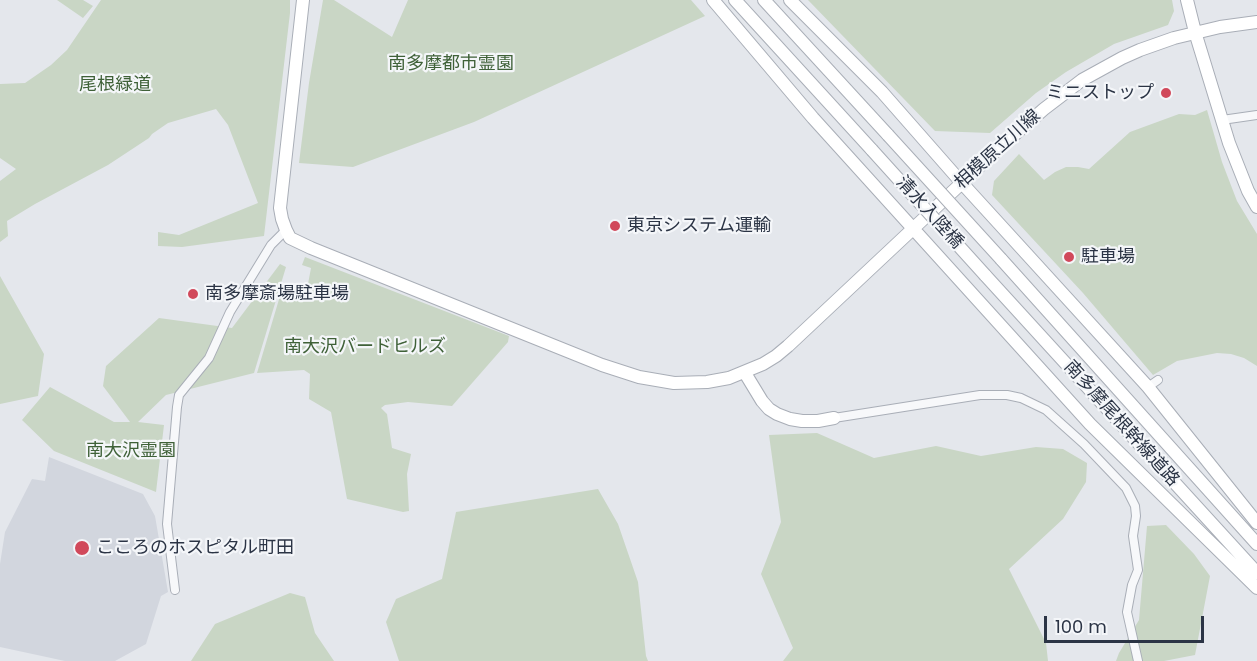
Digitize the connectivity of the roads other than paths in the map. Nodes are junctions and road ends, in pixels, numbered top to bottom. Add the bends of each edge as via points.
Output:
1 (303, 0) edge
2 (713, 0) edge
3 (735, 0) edge
4 (764, 0) edge
5 (790, 0) edge
6 (1187, 0) edge
7 (1257, 22) edge
8 (1196, 32) junction
9 (1257, 115) edge
10 (1222, 120) junction
11 (962, 182) junction
12 (1257, 207) edge
13 (912, 229) junction
14 (286, 230) junction
15 (1001, 259) joint
16 (985, 275) joint
17 (745, 373) junction
18 (834, 418) joint
19 (1257, 523) edge
20 (1257, 544) edge
21 (1257, 573) edge
22 (1257, 588) edge
23 (175, 590) dead end
24 (1138, 661) edge

1 - 14 main road via 280,208
2 - 13 main road
3 - 16 main road, 清水入陸橋, bridge
4 - 15 main road, 清水入陸橋, bridge
5 - 11 main road via 882,92
6 - 8 main road
7 - 8 main road, 相模原立川線
8 - 10 main road
8 - 11 main road, 相模原立川線 via 1140,50 1082,80
9 - 10 street
10 - 12 main road
11 - 13 main road, 相模原立川線
11 - 19 main road via 1153,383
13 - 17 main road, 相模原立川線 via 788,346
13 - 22 main road via 1090,424
14 - 17 main road, 相模原立川線 via 290,237 310,248 621,372 657,381 696,383
14 - 23 street via 271,245 230,312 209,358 179,395 167,524
15 - 20 main road, 南多摩尾根幹線道路
16 - 21 main road, 南多摩尾根幹線道路
17 - 18 main road via 762,401 777,414 802,421
18 - 24 street via 980,395 1021,398 1046,410 1126,488 1135,506 1133,536 1138,570 1128,612

